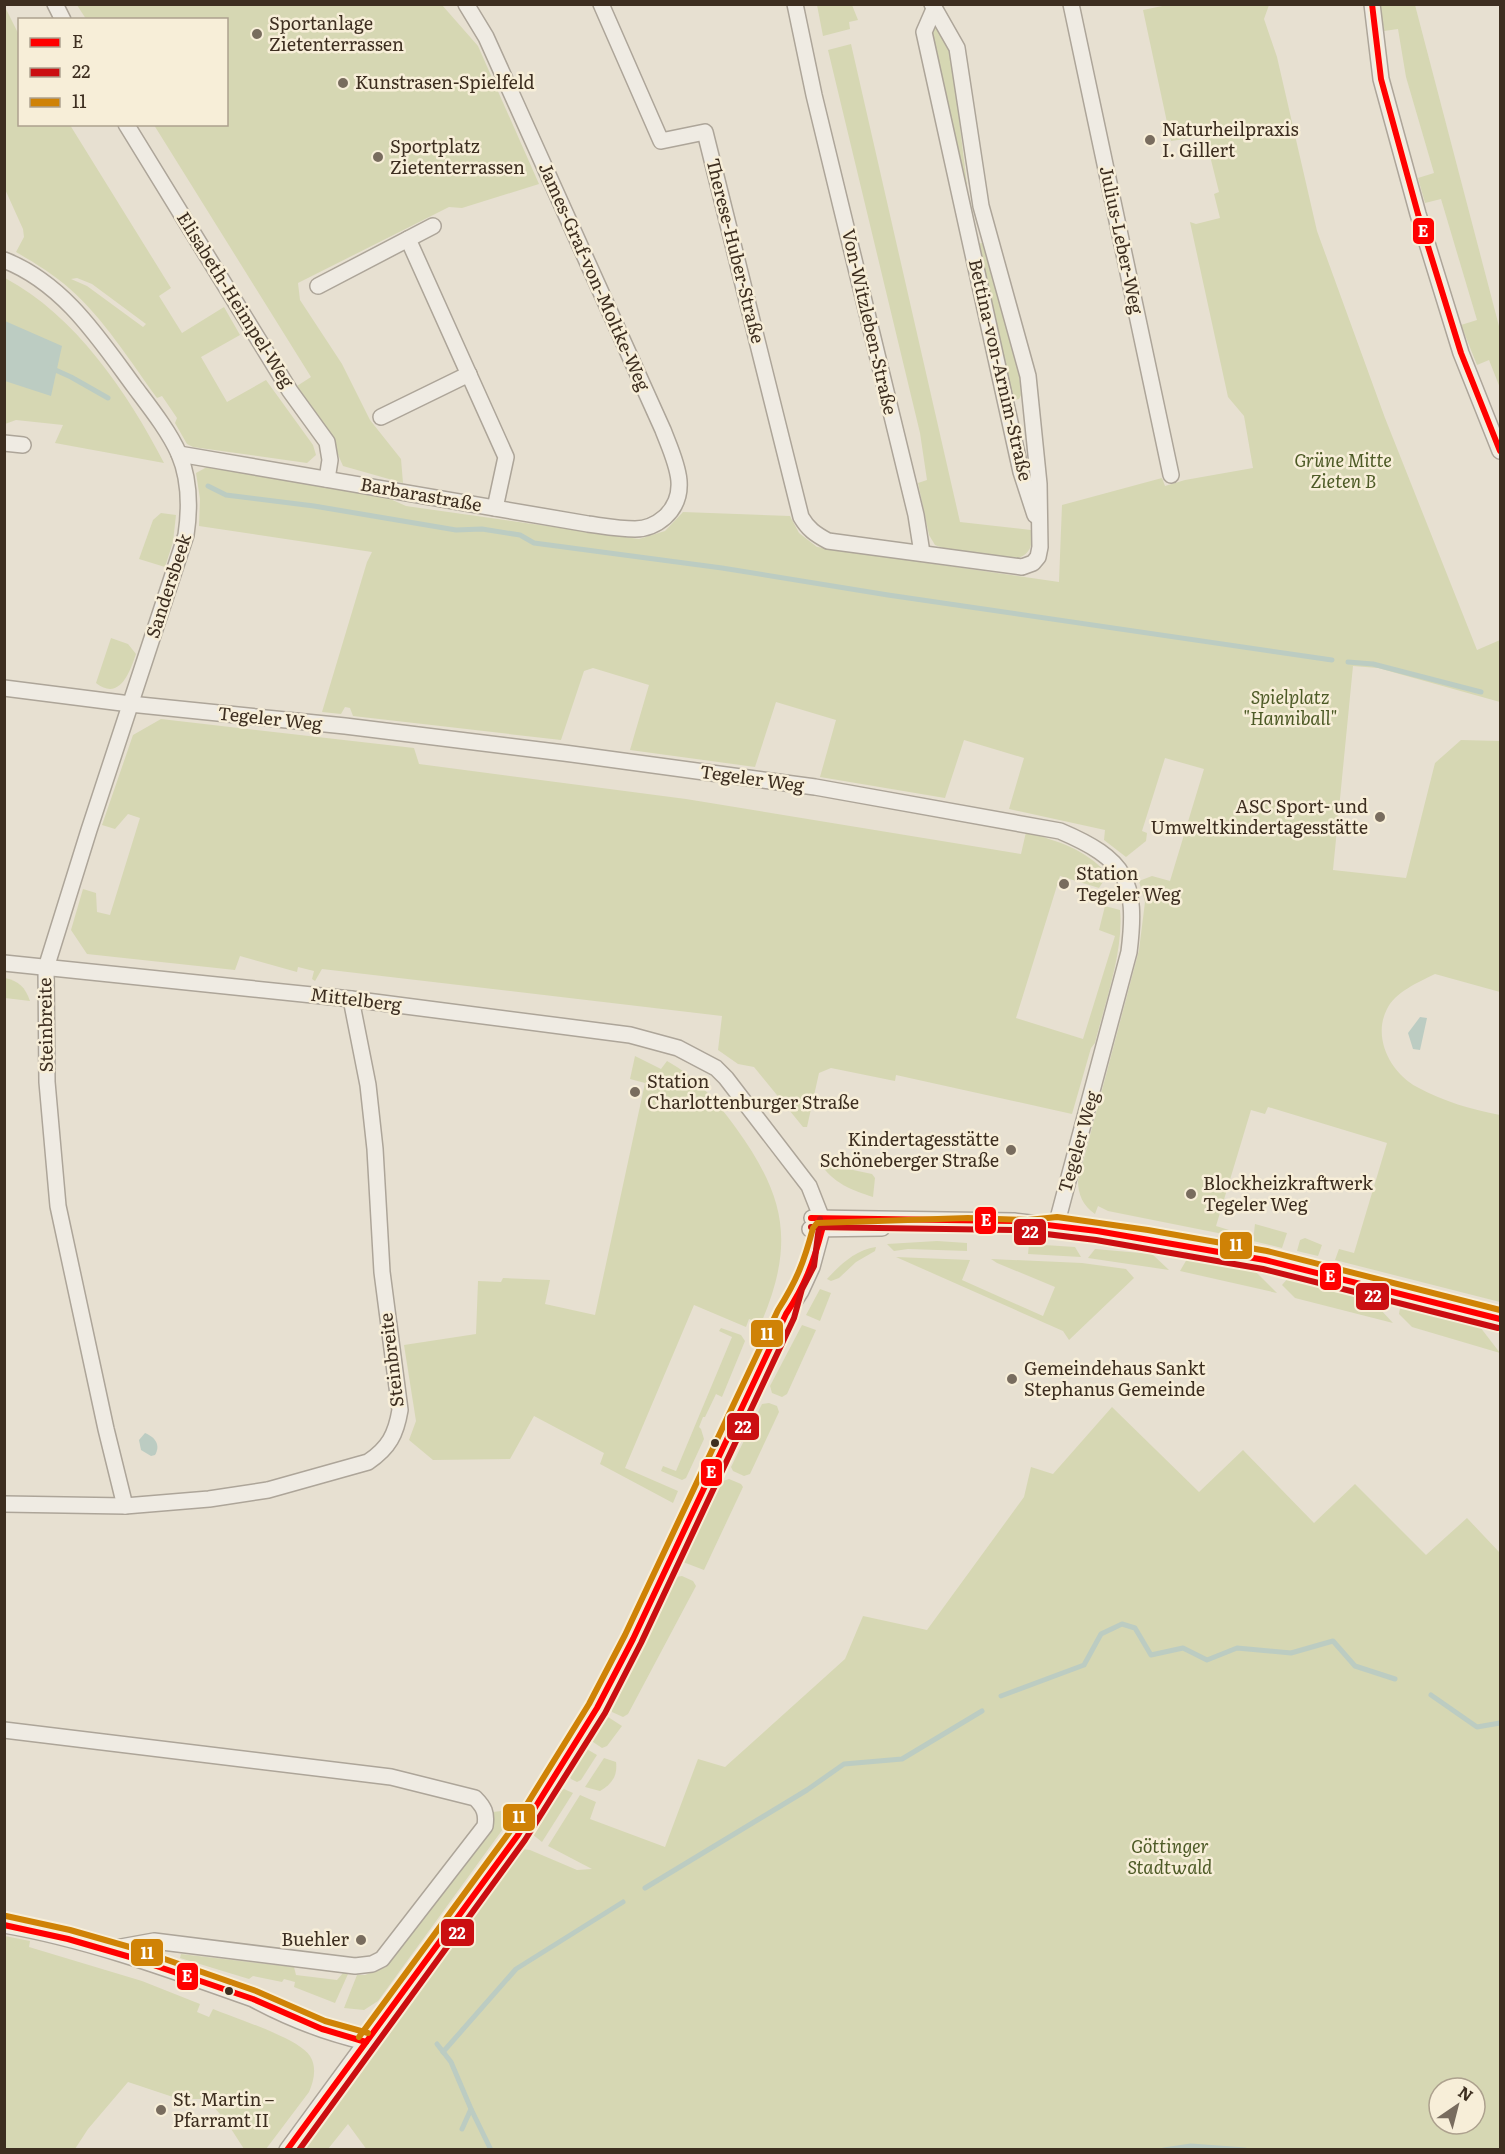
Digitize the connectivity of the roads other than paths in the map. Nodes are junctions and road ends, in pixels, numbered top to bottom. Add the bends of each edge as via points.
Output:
1 (55, 4) edge
2 (466, 4) edge
3 (601, 4) edge
4 (795, 4) edge
5 (1071, 4) edge
6 (1372, 4) edge
7 (933, 7) edge
8 (62, 18) edge
9 (127, 126) edge
10 (981, 206) junction
11 (964, 208) junction
12 (433, 226) dead end
13 (408, 239) junction
14 (4, 260) edge
15 (318, 286) dead end
16 (469, 374) junction
17 (381, 417) dead end
18 (4, 443) edge
19 (23, 445) dead end
20 (1500, 451) edge
21 (179, 454) junction
22 (1171, 475) dead end
23 (327, 479) junction
24 (495, 508) junction
25 (662, 520) joint
26 (1040, 532) junction
27 (922, 553) junction
28 (4, 688) edge
29 (130, 704) junction
30 (4, 963) edge
31 (46, 968) junction
32 (351, 999) junction
33 (816, 1224) junction
34 (1056, 1226) junction
35 (1500, 1318) edge
36 (4, 1504) edge
37 (125, 1506) junction
38 (4, 1730) edge
39 (4, 1925) edge
40 (110, 1949) junction
41 (366, 2042) junction
42 (287, 2150) edge

1 - 8 street
2 - 25 street, James-Graf-von-Moltke-Weg via 486,37 663,430 680,492
3 - 27 street, Therese-Huber-Straße via 661,141 705,132 801,517 815,534 834,542
4 - 27 street, Von-Witzleben-Straße
5 - 22 street, Julius-Leber-Weg
6 - 20 street via 1381,78 1418,214 1461,353
7 - 10 street, Bettina-von-Arnim-Straße via 957,48
7 - 11 street, Bettina-von-Arnim-Straße via 924,32
9 - 23 street, Elisabeth-Heimpel-Weg via 290,391 327,442
10 - 11 street
10 - 26 street, Bettina-von-Arnim-Straße via 1028,376
11 - 26 street, Bettina-von-Arnim-Straße via 1021,472
12 - 13 street
13 - 15 street
13 - 16 street
14 - 21 street, Sandersbeek via 44,282 80,316 150,408
16 - 17 street
16 - 24 street via 506,457
18 - 19 street
21 - 23 street, Barbarastraße
21 - 29 street, Sandersbeek via 189,489 186,535
23 - 24 street, Barbarastraße
24 - 25 street, Barbarastraße via 635,529
26 - 27 street, Bettina-von-Arnim-Straße via 1038,557 1022,567
28 - 29 street, Tegeler Weg
29 - 31 street, Sandersbeek
29 - 34 street, Tegeler Weg via 345,726 815,787 1060,831 1087,842 1123,873 1133,922 1129,952
30 - 31 street, Mittelberg
31 - 32 street, Mittelberg
31 - 37 street, Steinbreite via 47,1082 58,1206
32 - 33 street, Mittelberg via 630,1035 662,1042 702,1059 726,1078 809,1186
32 - 37 street, Steinbreite via 368,1085 382,1272 400,1410 392,1440 368,1462 268,1490
33 - 34 street via 882,1218 1014,1221
33 - 41 street via 786,1314 597,1708 518,1835
34 - 35 street via 1265,1260
36 - 37 street, Steinbreite
38 - 40 street via 391,1777 475,1798 487,1815 485,1826 382,1959 372,1964 355,1966 154,1941
39 - 40 street
40 - 41 street via 253,1999 337,2035
41 - 42 street

